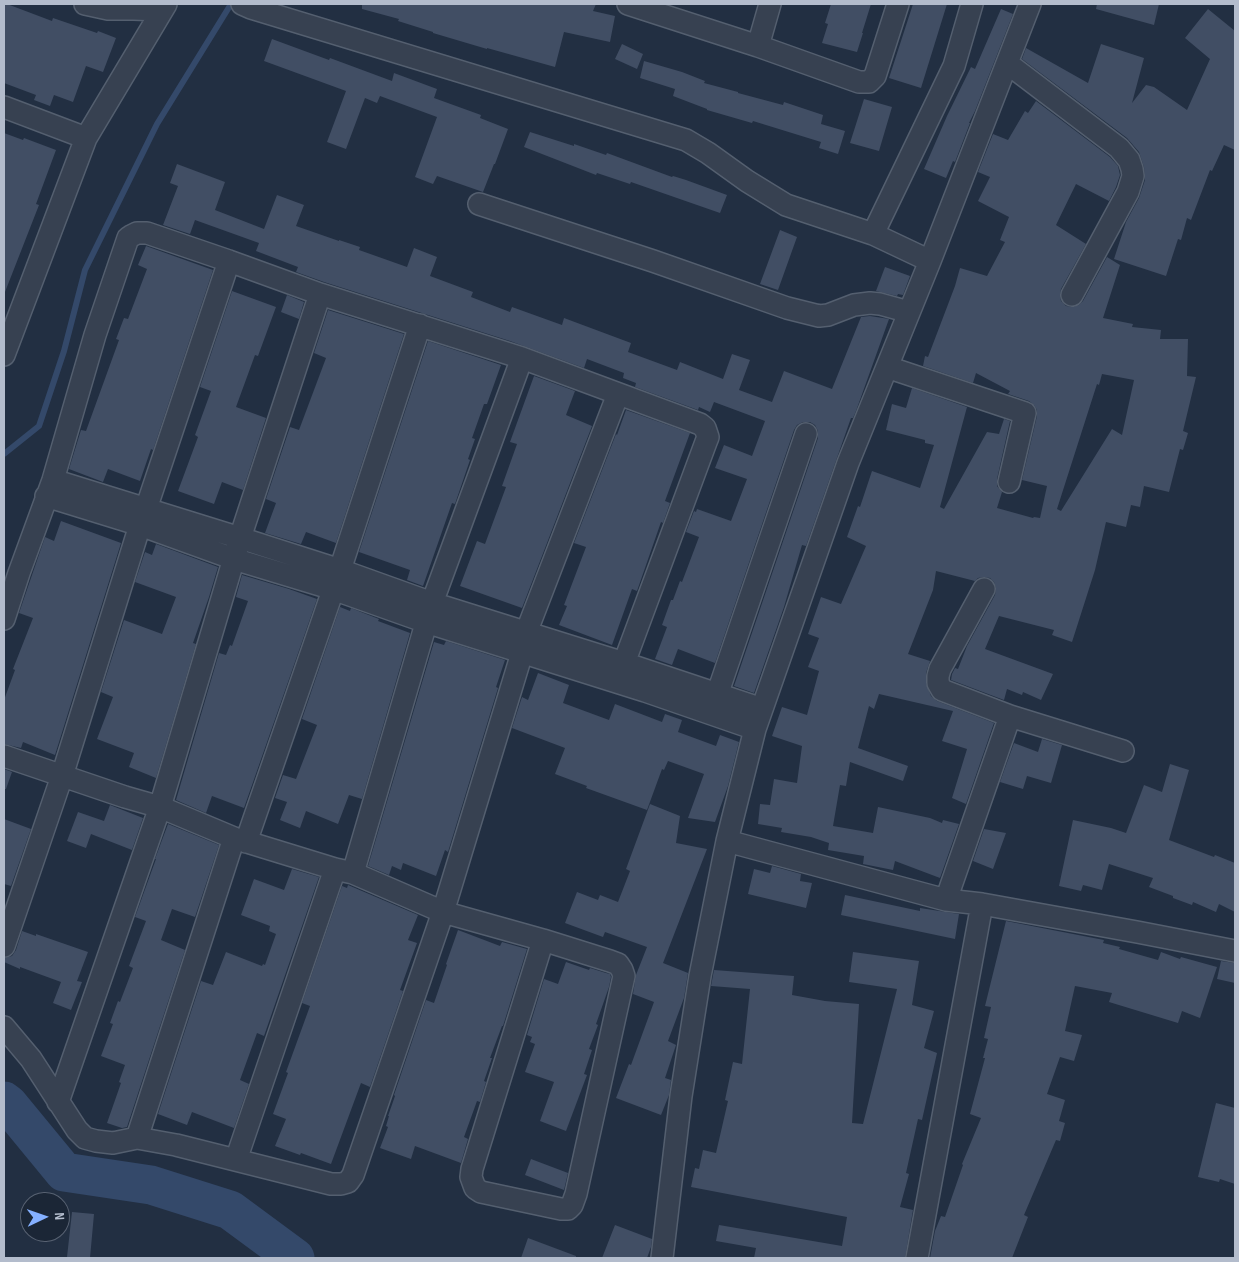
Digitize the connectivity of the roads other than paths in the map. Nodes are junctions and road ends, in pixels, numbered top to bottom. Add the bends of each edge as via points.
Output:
1 (85, 4) edge
2 (770, 4) edge
3 (898, 4) edge
4 (972, 4) edge
5 (1030, 4) edge
6 (635, 5) edge
7 (246, 6) edge
8 (164, 7) edge
9 (758, 46) junction
10 (1007, 63) junction
11 (4, 107) edge
12 (86, 138) junction
13 (479, 204) dead end
14 (873, 234) junction
15 (229, 261) junction
16 (930, 261) junction
17 (320, 294) junction
18 (1072, 295) dead end
19 (909, 312) junction
20 (420, 325) junction
21 (4, 355) edge
22 (522, 358) junction
23 (887, 367) junction
24 (618, 394) junction
25 (806, 434) dead end
26 (1010, 482) dead end
27 (49, 488) junction
28 (143, 517) junction
29 (240, 538) junction
30 (234, 559) junction
31 (11, 571) edge
32 (337, 580) junction
33 (984, 589) dead end
34 (429, 613) junction
35 (4, 619) edge
36 (524, 643) junction
37 (624, 663) junction
38 (718, 695) junction
39 (762, 709) junction
40 (1010, 716) junction
41 (755, 729) junction
42 (1122, 751) dead end
43 (4, 756) edge
44 (62, 776) junction
45 (160, 807) junction
46 (240, 840) junction
47 (727, 841) junction
48 (344, 871) junction
49 (946, 900) junction
50 (982, 904) junction
51 (443, 912) junction
52 (543, 940) junction
53 (4, 946) edge
54 (1235, 951) edge
55 (4, 1027) edge
56 (58, 1102) junction
57 (137, 1138) junction
58 (236, 1160) junction
59 (662, 1258) edge
60 (917, 1258) edge

1 - 8 street via 108,9
2 - 9 street
3 - 9 street via 876,76 868,82
4 - 14 street via 954,66
5 - 10 street
6 - 9 street
7 - 14 street via 686,140 786,205
8 - 12 street
10 - 16 street
10 - 18 street via 1120,148 1132,169 1128,192
11 - 12 street
12 - 21 street
13 - 19 street via 787,308 828,316 854,305 870,303
14 - 16 street
15 - 17 street
15 - 27 street via 147,233 137,233 128,238 94,335
15 - 28 street
16 - 19 street
17 - 20 street
17 - 29 street
19 - 23 street
20 - 22 street
20 - 32 street
22 - 24 street
22 - 34 street
23 - 26 street via 1025,413
23 - 39 street via 848,463
24 - 36 street
24 - 37 street via 700,424 708,437
25 - 38 street
27 - 28 street
27 - 31 street
28 - 29 street
28 - 30 street
28 - 44 street
29 - 30 street
29 - 32 street
30 - 32 street
30 - 45 street
31 - 35 street
32 - 34 street
32 - 46 street
33 - 40 street via 940,670 938,683 942,690
34 - 36 street
34 - 48 street
36 - 37 street
36 - 41 street via 645,691
36 - 51 street
37 - 38 street
38 - 39 street
39 - 41 street
40 - 42 street
40 - 49 street
41 - 47 street
43 - 44 street
44 - 45 street
44 - 53 street
45 - 46 street
45 - 56 street
46 - 48 street
46 - 57 street
47 - 49 street
47 - 59 street via 700,976 681,1096
48 - 51 street
48 - 58 street
49 - 50 street
50 - 54 street
50 - 60 street
51 - 52 street
51 - 58 street via 353,1176 348,1182 330,1184
52 - 52 street via 471,1177 475,1188 481,1192 568,1209 576,1194 624,976 618,964
55 - 56 street via 31,1059
56 - 57 street via 85,1138 113,1143
57 - 58 street

